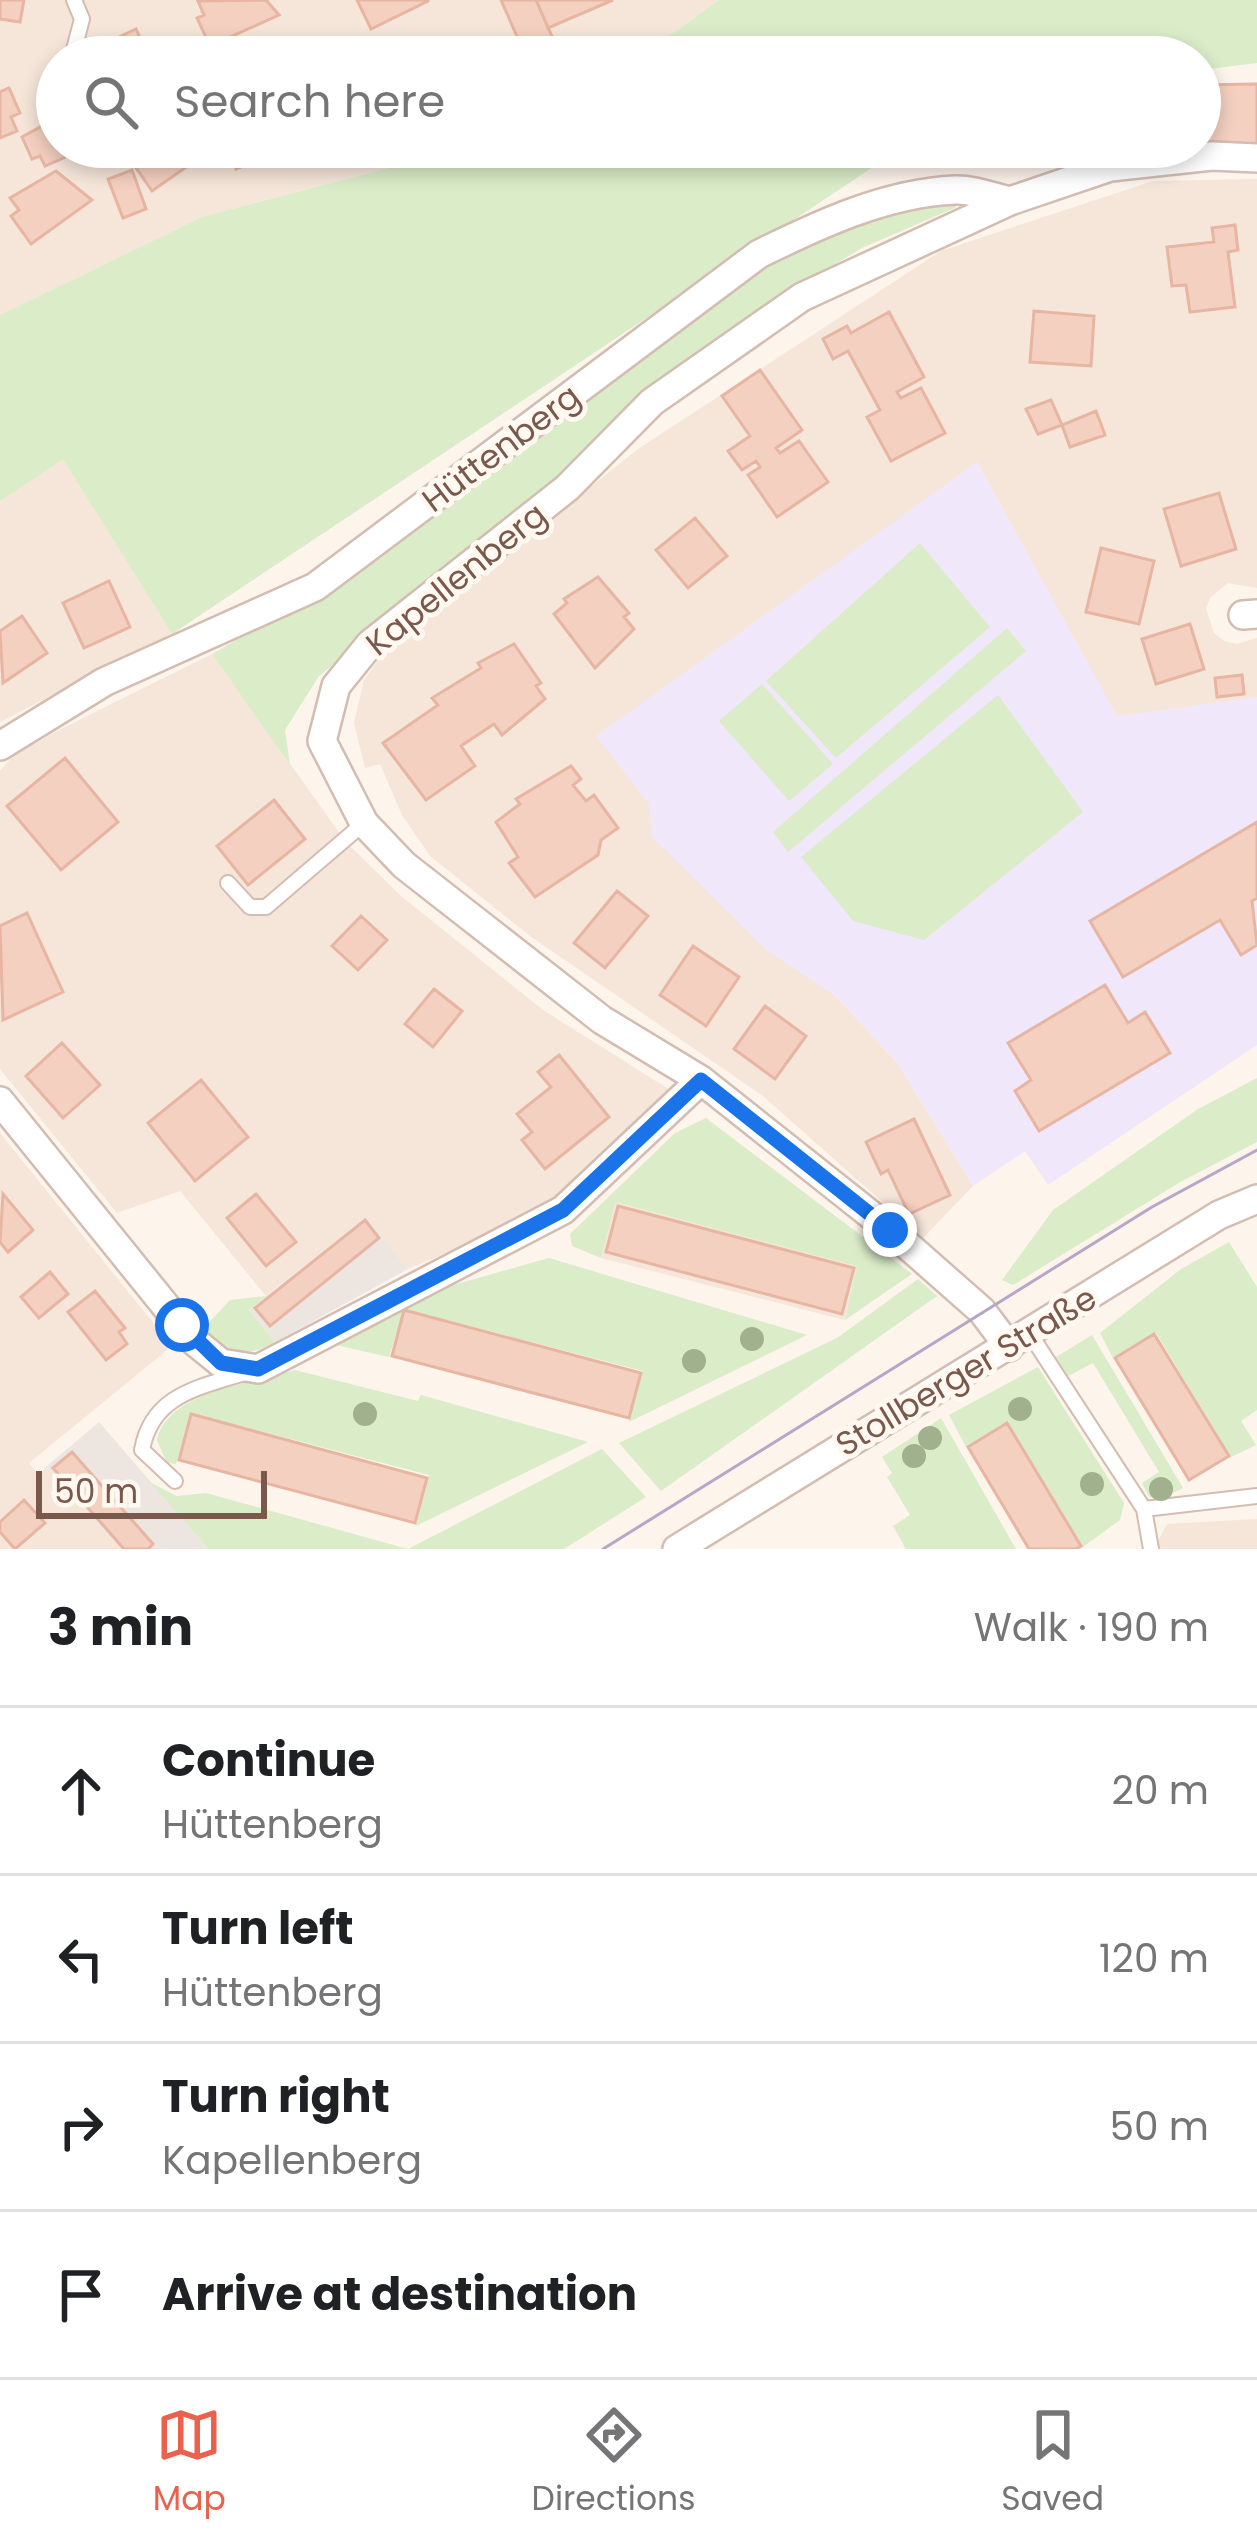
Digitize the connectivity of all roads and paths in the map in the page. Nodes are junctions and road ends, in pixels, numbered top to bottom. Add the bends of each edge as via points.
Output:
1 (74, 0) edge
2 (78, 36) edge
3 (1221, 156) edge
4 (1257, 158) edge
5 (1107, 168) edge
6 (1010, 201) junction
7 (0, 746) edge
8 (364, 823) junction
9 (228, 884) dead end
10 (701, 1080) junction
11 (0, 1100) edge
12 (1257, 1199) edge
13 (1020, 1341) junction
14 (258, 1369) junction
15 (175, 1480) dead end
16 (1257, 1496) edge
17 (1144, 1509) junction
18 (677, 1549) edge
19 (1151, 1549) edge

1 - 2 lane via 82,19
3 - 4 street, Kapellenberg
5 - 6 street, Kapellenberg
6 - 7 street, Hüttenberg via 958,190 895,200 827,220 760,254 316,587 104,682
6 - 8 street, Kapellenberg via 802,297 652,402 567,488 370,644 336,686 322,741
8 - 9 lane via 266,907 250,907
8 - 10 street, Kapellenberg via 496,941 602,1021
10 - 13 street, Kapellenberg
10 - 14 street via 563,1210
11 - 14 street via 194,1341 221,1363
12 - 13 street, Stollberger Straße
13 - 17 lane
13 - 18 street, Stollberger Straße
14 - 15 lane via 169,1398 146,1427 142,1450
16 - 17 lane
17 - 19 lane

